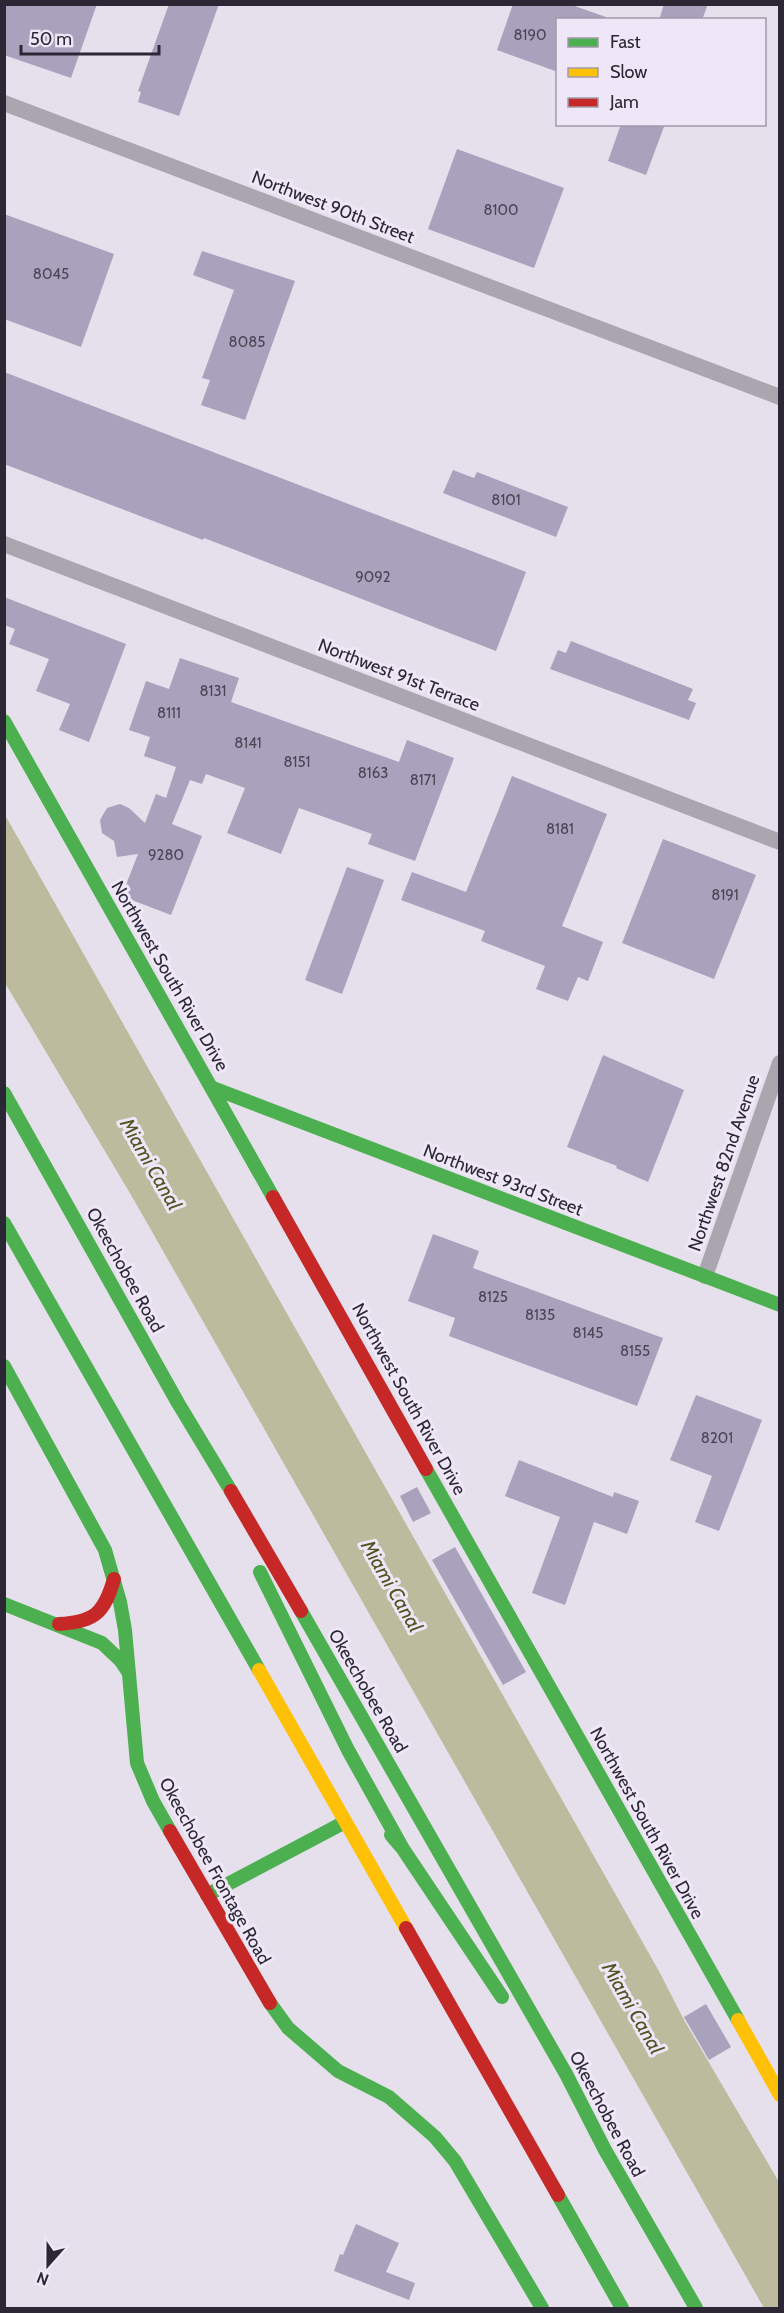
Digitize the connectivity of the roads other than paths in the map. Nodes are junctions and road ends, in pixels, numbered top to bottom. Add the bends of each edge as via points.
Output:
1 (4, 103) edge
2 (780, 397) edge
3 (4, 544) edge
4 (4, 721) edge
5 (780, 842) edge
6 (780, 1063) edge
7 (213, 1088) junction
8 (4, 1093) edge
9 (4, 1223) edge
10 (705, 1276) junction
11 (780, 1305) edge
12 (4, 1366) edge
13 (178, 1403) junction
14 (114, 1578) junction
15 (4, 1604) edge
16 (58, 1624) junction
17 (129, 1673) junction
18 (348, 1750) junction
19 (356, 1787) dead end
20 (353, 1805) dead end
21 (345, 1822) junction
22 (403, 1849) junction
23 (207, 1895) junction
24 (507, 2005) dead end
25 (527, 2034) dead end
26 (780, 2096) edge
27 (605, 2150) junction
28 (542, 2308) edge
29 (622, 2308) edge
30 (696, 2308) edge

1 - 2 street, Northwest 90th Street
3 - 5 street, Northwest 91st Terrace
4 - 7 main road, Northwest South River Drive
6 - 10 street, Northwest 82nd Avenue
7 - 10 main road, Northwest 93rd Street
7 - 26 main road, Northwest South River Drive
8 - 13 main road, Okeechobee Road
9 - 21 main road
10 - 11 main road, Northwest 93rd Street
12 - 14 main road, Okeechobee Frontage Road via 84,1508
13 - 18 main road
13 - 27 main road, Okeechobee Road via 353,1701 566,2074
14 - 16 main road via 99,1615 78,1623
14 - 17 main road, Okeechobee Frontage Road
15 - 16 main road
16 - 17 main road via 102,1642
17 - 23 main road, Okeechobee Frontage Road via 137,1763 153,1801
18 - 19 main road
18 - 22 main road
20 - 21 main road
21 - 22 main road via 367,1823 393,1836
21 - 23 main road
21 - 29 main road
22 - 24 main road
23 - 28 main road, Okeechobee Frontage Road via 262,1992 288,2028 338,2071 389,2097 411,2114 455,2161
25 - 27 main road
27 - 30 main road, Okeechobee Road

